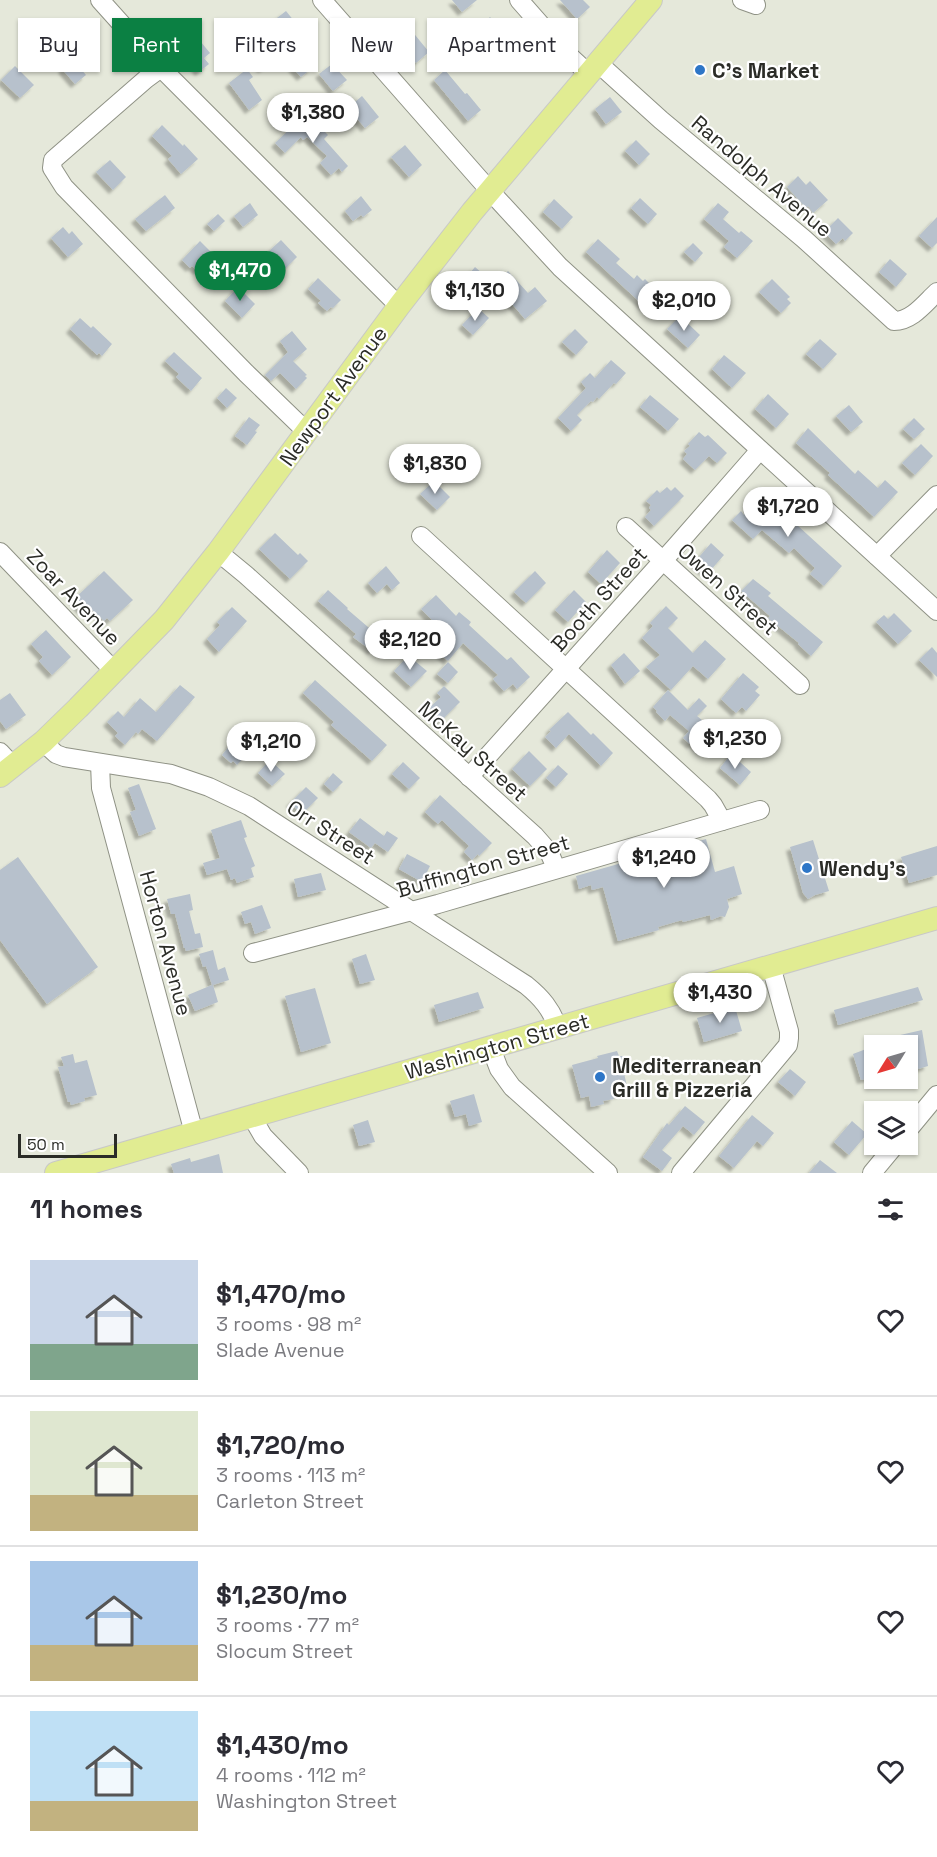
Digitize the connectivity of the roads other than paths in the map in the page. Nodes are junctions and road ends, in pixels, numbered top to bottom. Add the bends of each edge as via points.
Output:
1 (100, 0) edge
2 (322, 0) edge
3 (519, 0) edge
4 (651, 0) edge
5 (116, 18) edge
6 (593, 69) junction
7 (156, 72) edge
8 (165, 72) edge
9 (490, 191) junction
10 (937, 292) edge
11 (399, 306) junction
12 (307, 432) junction
13 (760, 450) junction
14 (937, 495) edge
15 (626, 527) dead end
16 (421, 536) dead end
17 (0, 552) edge
18 (218, 552) junction
19 (877, 556) junction
20 (663, 561) junction
21 (937, 611) edge
22 (566, 670) junction
23 (115, 672) junction
24 (800, 685) dead end
25 (43, 742) junction
26 (100, 763) junction
27 (4, 765) edge
28 (469, 777) junction
29 (760, 810) dead end
30 (722, 821) junction
31 (556, 868) junction
32 (411, 912) junction
33 (936, 920) edge
34 (253, 953) dead end
35 (771, 966) junction
36 (558, 1028) junction
37 (491, 1048) junction
38 (937, 1095) edge
39 (252, 1117) junction
40 (918, 1118) edge
41 (194, 1133) junction
42 (887, 1155) edge
43 (56, 1173) edge
44 (299, 1173) edge
45 (608, 1173) edge
46 (681, 1173) edge
47 (872, 1173) edge

1 - 5 street
2 - 9 street
3 - 6 street, Randolph Avenue via 562,50
4 - 6 main road, Newport Avenue
6 - 9 main road, Newport Avenue
6 - 10 street, Randolph Avenue via 804,239 894,321 911,316
7 - 12 street via 53,160 55,175
8 - 11 street
9 - 11 main road, Newport Avenue
9 - 13 street via 560,267
11 - 12 main road, Newport Avenue
12 - 18 main road, Newport Avenue
13 - 19 street
13 - 20 street, Booth Street
14 - 19 street
15 - 20 street, Owen Street
16 - 22 street
17 - 23 street, Zoar Avenue
18 - 23 main road, Newport Avenue via 164,620
18 - 28 street, McKay Street
19 - 21 street
20 - 22 street, Booth Street
20 - 24 street, Owen Street
22 - 28 street, Booth Street
22 - 30 street via 708,799
23 - 25 main road, Newport Avenue
25 - 26 street, Orr Street via 64,757
25 - 27 main road, Newport Avenue
26 - 32 street, Orr Street via 171,774 229,796
26 - 41 street, Horton Avenue via 101,788
28 - 31 street, McKay Street via 543,844
29 - 30 street, Buffington Street
30 - 31 street, Buffington Street
31 - 32 street, Buffington Street
32 - 34 street, Buffington Street
32 - 36 street, Orr Street via 526,985 546,1003
33 - 35 main road, Washington Street
35 - 36 main road, Washington Street
35 - 46 street via 789,1031 788,1046
36 - 37 main road, Washington Street
37 - 39 main road, Washington Street
37 - 45 street via 512,1087
38 - 40 street
39 - 41 main road, Washington Street
39 - 44 street via 263,1136
41 - 43 main road, Washington Street
42 - 47 street

